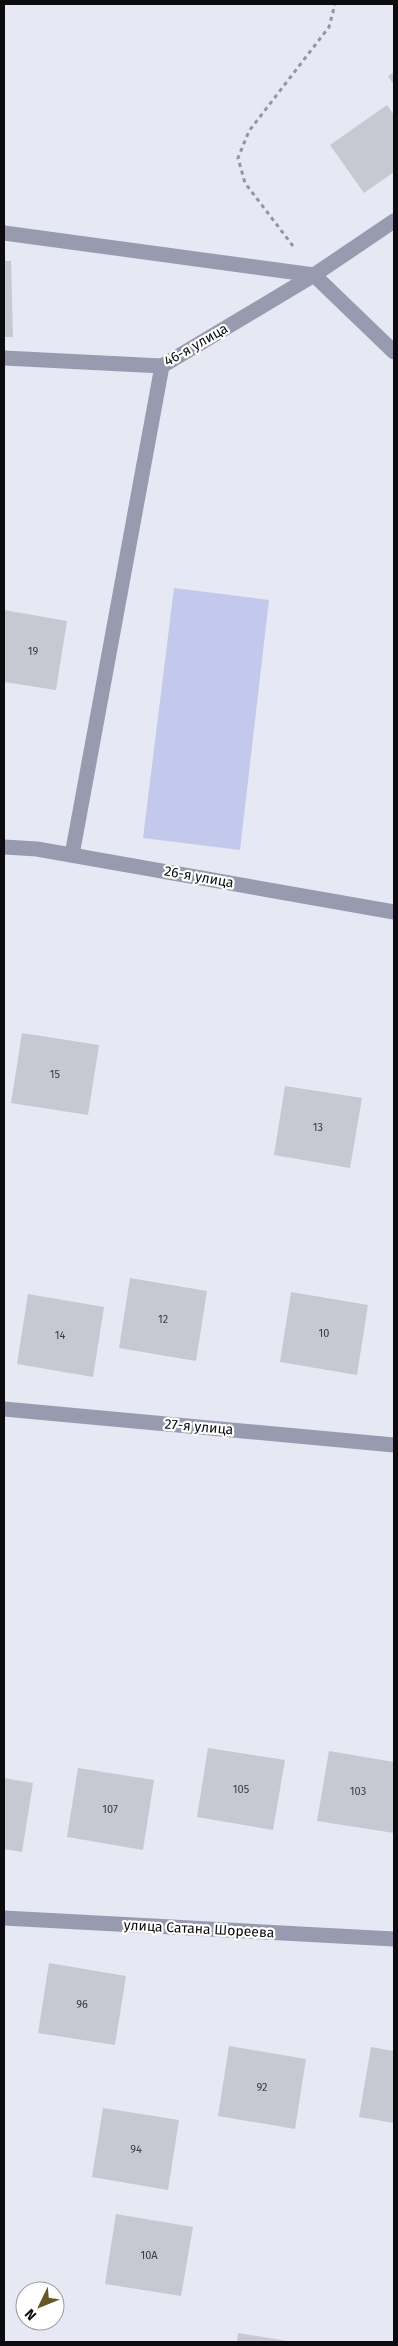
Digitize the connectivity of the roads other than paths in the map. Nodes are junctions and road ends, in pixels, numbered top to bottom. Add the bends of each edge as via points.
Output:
1 (394, 221) edge
2 (4, 233) edge
3 (314, 275) junction
4 (394, 352) edge
5 (4, 358) edge
6 (162, 366) junction
7 (4, 847) edge
8 (72, 855) junction
9 (394, 912) edge
10 (4, 1409) edge
11 (394, 1445) edge
12 (4, 1918) edge
13 (394, 1940) edge

1 - 3 street, 46-я улица
2 - 3 street
3 - 4 street
3 - 6 street, 46-я улица
5 - 6 street, 46-я улица
6 - 8 street
7 - 8 street, 26-я улица
8 - 9 street, 26-я улица
10 - 11 street, 27-я улица
12 - 13 street, улица Сатана Шореева

